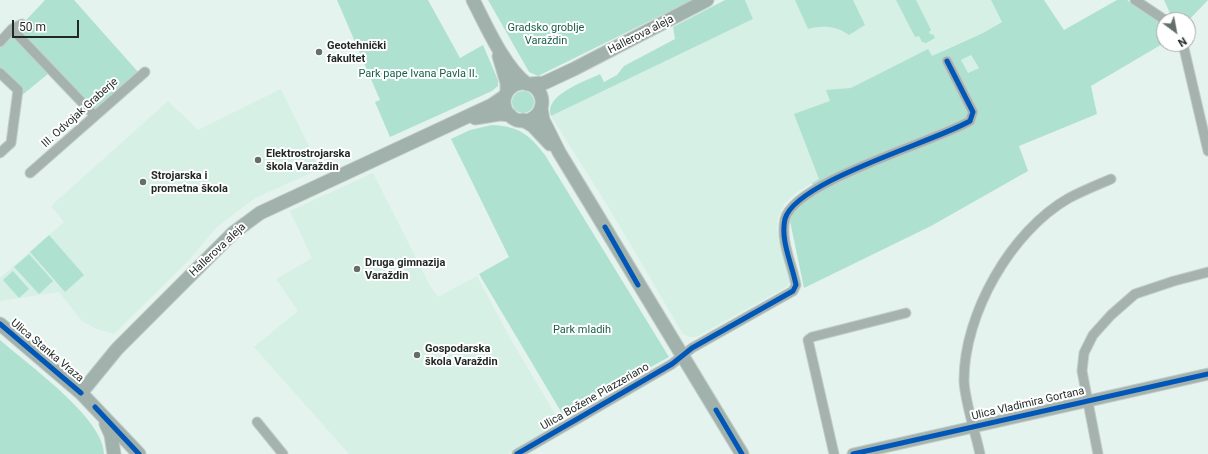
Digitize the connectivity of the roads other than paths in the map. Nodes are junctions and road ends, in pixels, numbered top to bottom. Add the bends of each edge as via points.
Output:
1 (473, 0) edge
2 (707, 0) edge
3 (1135, 0) edge
4 (1156, 14) edge
5 (22, 24) dead end
6 (12, 29) junction
7 (0, 42) edge
8 (496, 44) junction
9 (1185, 52) edge
10 (948, 61) dead end
11 (574, 69) junction
12 (145, 72) dead end
13 (0, 73) edge
14 (528, 84) junction
15 (506, 94) junction
16 (541, 105) junction
17 (510, 115) junction
18 (95, 116) junction
19 (523, 120) junction
20 (454, 123) junction
21 (1208, 151) edge
22 (559, 152) junction
23 (0, 153) edge
24 (30, 173) dead end
25 (1110, 179) dead end
26 (1208, 272) edge
27 (906, 313) dead end
28 (0, 324) edge
29 (682, 356) junction
30 (1208, 374) edge
31 (81, 393) junction
32 (1088, 400) junction
33 (95, 407) junction
34 (257, 422) dead end
35 (974, 426) junction
36 (114, 454) edge
37 (139, 454) edge
38 (283, 454) edge
39 (517, 454) edge
40 (742, 454) edge
41 (834, 454) edge
42 (853, 454) edge
43 (980, 454) edge
44 (1098, 454) edge

1 - 8 main road
2 - 11 main road, Hallerova aleja
3 - 4 street
5 - 6 street
6 - 7 street
6 - 18 street
8 - 14 main road via 517,75
8 - 15 main road via 507,84
9 - 21 street
10 - 29 street, Ulica Božene Plazzeriano via 973,112 970,121 826,183 796,202 788,212 784,231 795,288
11 - 14 main road, Hallerova aleja via 544,83
11 - 16 main road, Hallerova aleja via 550,89
12 - 18 street, III. Odvojak Graberje
13 - 23 street via 18,90 11,143
14 - 15 main road via 516,84
14 - 16 main road via 538,91
15 - 17 main road via 505,106
15 - 20 main road, Hallerova aleja via 492,105
16 - 19 main road via 534,117
16 - 22 main road via 543,120
17 - 19 main road
17 - 20 main road, Hallerova aleja via 495,114
18 - 24 street, III. Odvojak Graberje
19 - 22 main road via 533,126
20 - 31 main road, Hallerova aleja via 260,213 233,233 117,349
22 - 29 main road
25 - 35 street via 1069,198 1041,218 1011,250 986,291 966,354 964,382
26 - 32 street via 1135,294 1111,314 1093,335 1084,353 1082,371
27 - 41 street via 808,340
28 - 31 main road, Ulica Stanka Vraza
29 - 39 street, Ulica Božene Plazzeriano
29 - 40 main road
30 - 32 street, Ulica Vladimira Gortana
31 - 33 main road, Ulica Stanka Vraza
32 - 35 street, Ulica Vladimira Gortana
32 - 44 street
33 - 36 main road, Ulica Stanka Vraza via 111,435
33 - 37 main road, Ulica Stanka Vraza
34 - 38 street
35 - 42 street, Ulica Vladimira Gortana
35 - 43 street

